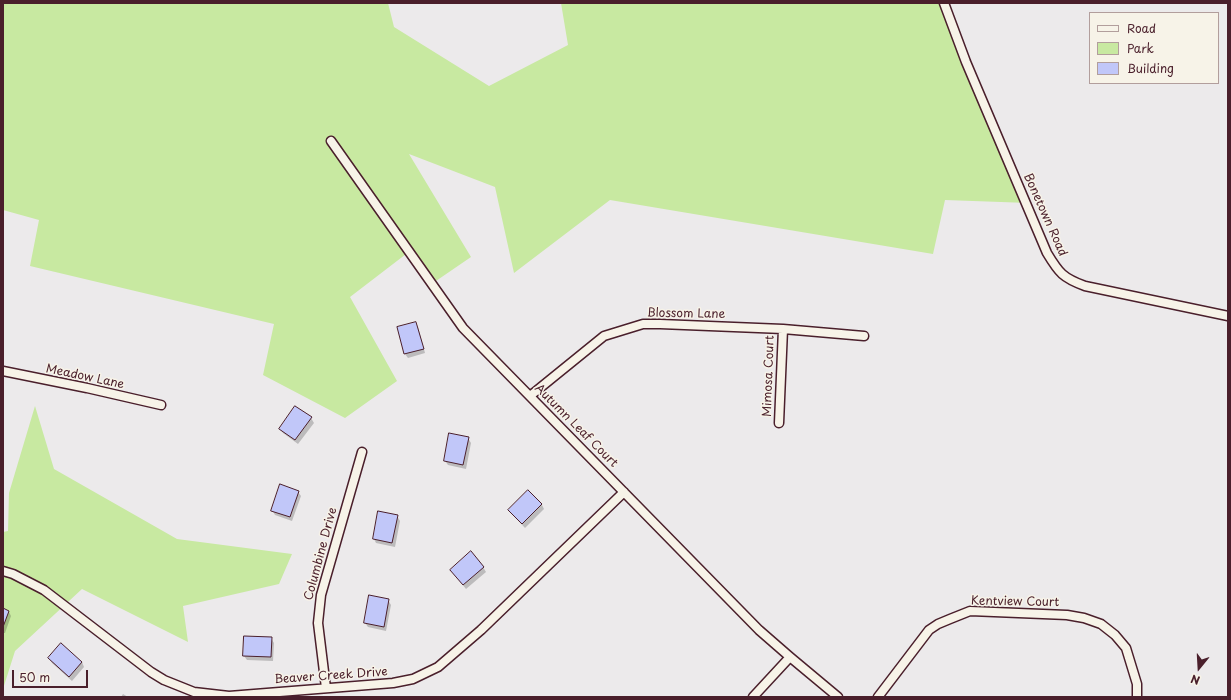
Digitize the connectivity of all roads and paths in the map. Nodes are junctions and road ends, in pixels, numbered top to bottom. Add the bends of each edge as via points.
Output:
1 (944, 3) edge
2 (331, 141) dead end
3 (1228, 316) edge
4 (783, 329) junction
5 (864, 336) dead end
6 (3, 371) edge
7 (530, 396) junction
8 (161, 405) dead end
9 (779, 423) dead end
10 (362, 452) dead end
11 (624, 492) junction
12 (3, 571) edge
13 (790, 657) junction
14 (326, 688) junction
15 (194, 694) edge
16 (753, 697) edge
17 (838, 697) edge
18 (878, 697) edge
19 (1137, 697) edge

1 - 3 street, Bonetown Road via 966,62 1038,232 1059,272 1085,286
2 - 7 street, Autumn Leaf Court via 463,328
4 - 5 street, Blossom Lane
4 - 7 street, Blossom Lane via 643,324 604,336
4 - 9 street, Mimosa Court
6 - 8 street, Meadow Lane
7 - 11 street, Autumn Leaf Court
10 - 14 street, Columbine Drive via 321,595 318,623
11 - 13 street, Autumn Leaf Court via 759,630
11 - 14 street, Beaver Creek Drive via 481,630 438,667 413,679 394,683
12 - 15 street, Beaver Creek Drive via 44,590 151,672
13 - 16 street
13 - 17 street, Autumn Leaf Court
14 - 15 street, Beaver Creek Drive via 229,696
18 - 19 street, Kentview Court via 929,630 950,618 970,611 1067,615 1101,624 1115,634 1126,648 1137,684

